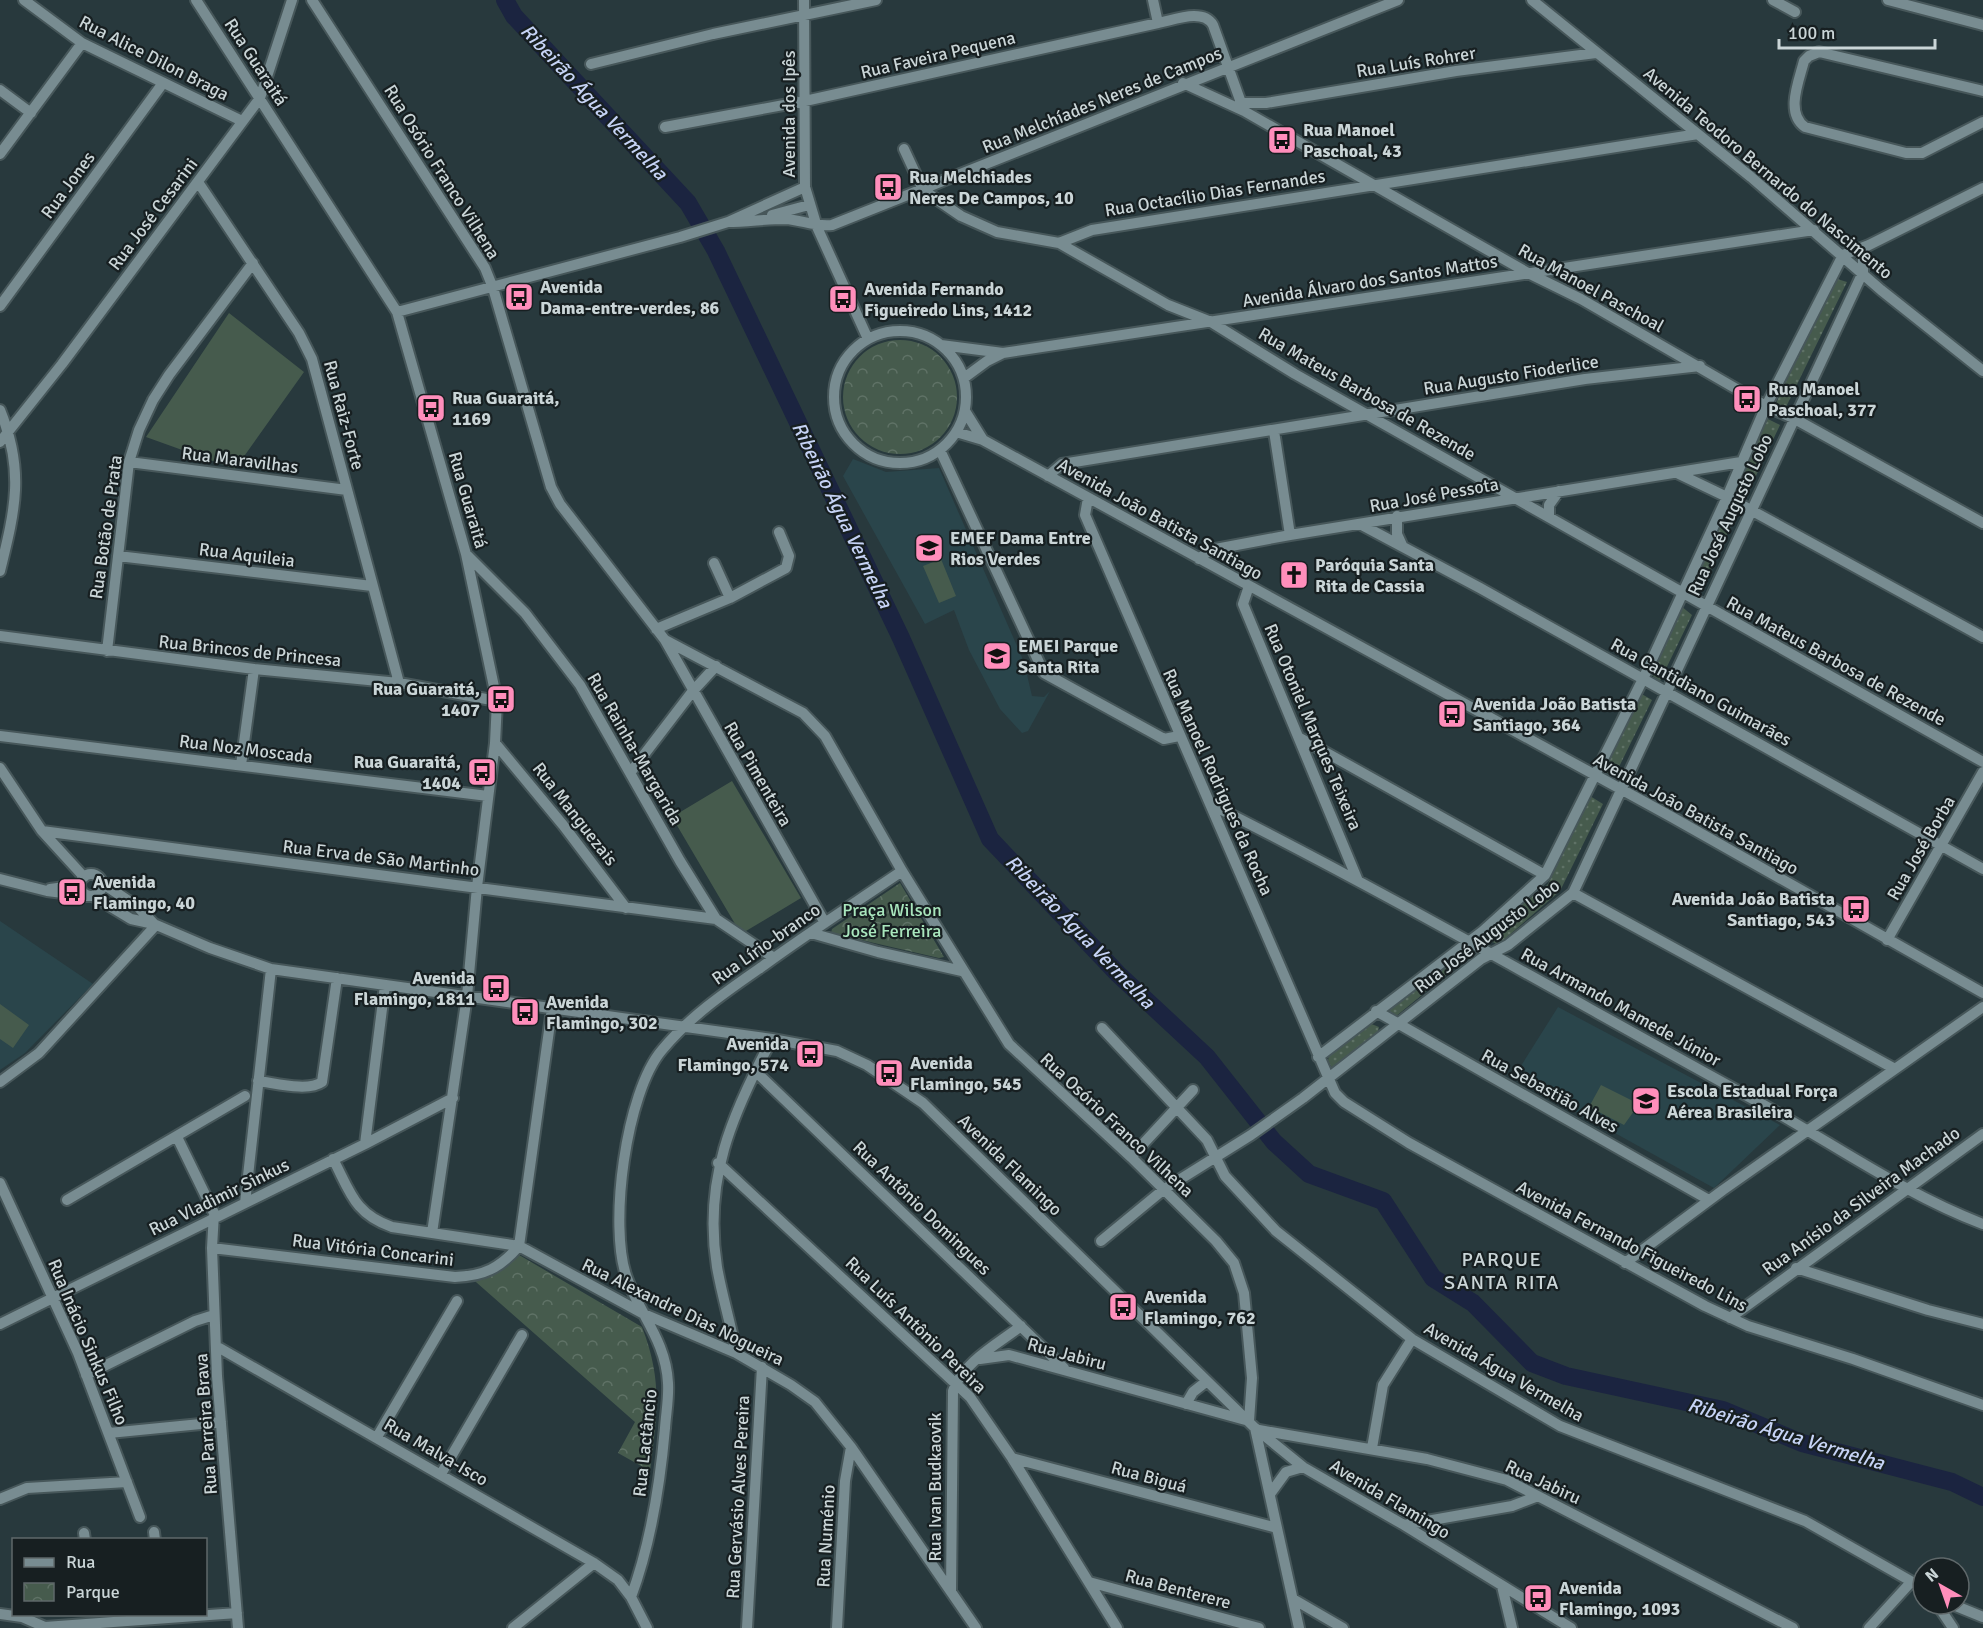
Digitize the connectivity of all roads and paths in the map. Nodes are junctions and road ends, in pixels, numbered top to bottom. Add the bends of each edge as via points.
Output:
1 (24, 0) edge
2 (196, 0) edge
3 (292, 0) edge
4 (312, 0) edge
5 (804, 0) edge
6 (876, 0) edge
7 (1154, 0) edge
8 (1398, 0) edge
9 (1532, 0) edge
10 (1773, 0) edge
11 (1888, 0) edge
12 (1796, 12) dead end
13 (806, 14) junction
14 (1158, 23) junction
15 (1983, 25) edge
16 (82, 43) junction
17 (1596, 53) junction
18 (591, 64) dead end
19 (1230, 67) junction
20 (163, 83) junction
21 (1183, 83) junction
22 (0, 90) edge
23 (1983, 91) edge
24 (260, 98) junction
25 (805, 101) junction
26 (1243, 107) junction
27 (31, 113) junction
28 (242, 121) junction
29 (1983, 122) edge
30 (665, 127) dead end
31 (1698, 134) junction
32 (904, 149) dead end
33 (0, 154) edge
34 (198, 182) junction
35 (1375, 184) junction
36 (805, 187) junction
37 (923, 190) junction
38 (1982, 191) edge
39 (809, 205) junction
40 (749, 222) junction
41 (726, 223) junction
42 (817, 227) junction
43 (1814, 230) junction
44 (1059, 243) junction
45 (1863, 248) junction
46 (1844, 255) junction
47 (253, 263) junction
48 (1863, 272) junction
49 (1528, 273) junction
50 (493, 288) junction
51 (0, 306) edge
52 (397, 312) junction
53 (1211, 322) junction
54 (868, 339) junction
55 (941, 345) junction
56 (1003, 353) junction
57 (1700, 366) junction
58 (1983, 371) edge
59 (964, 378) junction
60 (1766, 406) junction
61 (0, 410) edge
62 (965, 411) junction
63 (1368, 413) junction
64 (1792, 418) junction
65 (1274, 430) junction
66 (9, 432) junction
67 (956, 432) junction
68 (983, 440) junction
69 (0, 442) edge
70 (940, 450) junction
71 (129, 462) junction
72 (1742, 462) junction
73 (1679, 474) junction
74 (1048, 476) junction
75 (1480, 478) junction
76 (347, 490) junction
77 (1559, 491) junction
78 (1727, 497) junction
79 (1088, 498) junction
80 (1515, 498) junction
81 (1476, 504) junction
82 (1750, 510) junction
83 (1397, 516) junction
84 (1549, 516) junction
85 (1983, 523) edge
86 (1360, 524) junction
87 (779, 532) dead end
88 (1290, 535) junction
89 (1402, 546) junction
90 (466, 554) junction
91 (118, 556) junction
92 (1199, 559) junction
93 (714, 563) dead end
94 (0, 571) edge
95 (372, 586) junction
96 (1249, 586) junction
97 (1682, 594) junction
98 (730, 598) junction
99 (1706, 606) junction
100 (656, 629) junction
101 (0, 636) edge
102 (1983, 637) edge
103 (664, 640) junction
104 (107, 651) junction
105 (716, 666) junction
106 (254, 669) junction
107 (1643, 679) junction
108 (399, 683) junction
109 (692, 692) junction
110 (1666, 692) junction
111 (497, 701) junction
112 (0, 736) edge
113 (1179, 736) junction
114 (1300, 738) junction
115 (495, 743) junction
116 (1983, 762) edge
117 (241, 765) junction
118 (1, 772) edge
119 (1983, 772) edge
120 (630, 773) junction
121 (1594, 776) junction
122 (1622, 790) junction
123 (488, 796) junction
124 (1210, 804) junction
125 (42, 831) junction
126 (1941, 846) junction
127 (1983, 869) edge
128 (902, 871) junction
129 (1545, 875) junction
130 (0, 879) edge
131 (82, 881) junction
132 (1358, 881) junction
133 (102, 884) junction
134 (477, 887) junction
135 (47, 891) junction
136 (1572, 893) junction
137 (90, 896) junction
138 (626, 908) junction
139 (716, 919) junction
140 (825, 923) junction
141 (155, 925) junction
142 (811, 933) junction
143 (1468, 940) junction
144 (1887, 940) junction
145 (1492, 953) junction
146 (774, 958) junction
147 (271, 969) junction
148 (963, 971) junction
149 (337, 978) junction
150 (385, 985) junction
151 (1983, 993) edge
152 (467, 996) junction
153 (1983, 1007) edge
154 (552, 1009) junction
155 (1376, 1011) junction
156 (1400, 1024) junction
157 (682, 1028) junction
158 (1102, 1029) dead end
159 (772, 1039) junction
160 (1318, 1057) junction
161 (1895, 1069) junction
162 (755, 1071) junction
163 (1327, 1079) junction
164 (258, 1081) junction
165 (0, 1082) edge
166 (1193, 1090) dead end
167 (244, 1096) dead end
168 (453, 1098) junction
169 (1177, 1107) junction
170 (1808, 1130) junction
171 (1983, 1134) edge
172 (177, 1137) junction
173 (365, 1144) junction
174 (1131, 1157) junction
175 (1216, 1157) junction
176 (333, 1159) junction
177 (718, 1163) junction
178 (0, 1183) edge
179 (1908, 1189) junction
180 (1163, 1190) junction
181 (67, 1200) dead end
182 (1709, 1200) junction
183 (244, 1203) junction
184 (213, 1218) junction
185 (1983, 1224) edge
186 (432, 1233) junction
187 (1101, 1241) dead end
188 (519, 1246) junction
189 (212, 1248) junction
190 (1625, 1263) junction
191 (1796, 1268) junction
192 (54, 1299) junction
193 (457, 1300) dead end
194 (644, 1314) junction
195 (214, 1315) junction
196 (1730, 1318) junction
197 (1, 1321) edge
198 (1983, 1324) edge
199 (1021, 1326) junction
200 (522, 1335) dead end
201 (1412, 1339) junction
202 (216, 1346) junction
203 (736, 1353) junction
204 (980, 1359) junction
205 (762, 1367) junction
206 (1065, 1370) junction
207 (86, 1375) junction
208 (1207, 1381) junction
209 (956, 1383) junction
210 (1186, 1404) junction
211 (1983, 1405) edge
212 (221, 1422) junction
213 (1254, 1426) junction
214 (109, 1433) junction
215 (376, 1437) junction
216 (851, 1447) junction
217 (1372, 1448) junction
218 (1012, 1458) junction
219 (1303, 1467) junction
220 (441, 1474) junction
221 (127, 1482) junction
222 (1270, 1494) junction
223 (1538, 1496) junction
224 (0, 1499) edge
225 (140, 1517) dead end
226 (1404, 1525) junction
227 (1277, 1528) junction
228 (594, 1563) junction
229 (1089, 1582) junction
230 (1911, 1582) joint
231 (1502, 1586) junction
232 (951, 1591) junction
233 (631, 1597) junction
234 (1293, 1599) junction
235 (237, 1613) junction
236 (207, 1615) edge
237 (21, 1616) edge
238 (180, 1616) edge
239 (161, 1617) edge
240 (91, 1620) edge
241 (238, 1628) edge
242 (513, 1628) edge
243 (647, 1628) edge
244 (747, 1628) edge
245 (837, 1628) edge
246 (976, 1628) edge
247 (1118, 1628) edge
248 (1259, 1628) edge
249 (1299, 1628) edge
250 (1343, 1628) edge
251 (1512, 1628) edge
252 (1571, 1628) edge
253 (1793, 1628) edge
254 (1869, 1628) edge

1 - 16 street, Rua Alice Dilon Braga
2 - 24 street, Rua Guaraitá
3 - 24 street, Rua José Cesarini
4 - 50 street, Rua Osório Franco Vilhena via 475,249
5 - 13 street, Avenida dos Ipês
6 - 13 street
7 - 14 street
8 - 19 street, Rua Melchíades Neres de Campos
9 - 17 street, Avenida Teodoro Bernardo do Nascimento
10 - 12 street
11 - 15 street
13 - 18 street
13 - 25 street, Avenida dos Ipês
14 - 19 street, Rua Faveira Pequena via 1208,18
14 - 25 street, Rua Faveira Pequena
16 - 20 street, Rua Alice Dilon Braga
16 - 27 street
17 - 26 street, Rua Luís Rohrer via 1456,71
17 - 31 street, Avenida Teodoro Bernardo do Nascimento
19 - 21 street, Rua Melchíades Neres de Campos
19 - 26 street
20 - 28 street, Rua Alice Dilon Braga
20 - 51 street, Rua Jones
21 - 26 street, Rua Manoel Paschoal
21 - 37 street, Rua Melchíades Neres de Campos
22 - 27 street
23 - 29 street via 1819,52 1804,61 1794,109 1805,127 1906,153 1922,153
24 - 28 street, Rua José Cesarini
24 - 52 street, Rua Guaraitá
25 - 30 street, Rua Faveira Pequena
25 - 36 street, Avenida dos Ipês
26 - 35 street, Rua Manoel Paschoal
27 - 33 street
28 - 34 street, Rua José Cesarini
31 - 35 street, Rua Octacílio Dias Fernandes
31 - 43 street, Avenida Teodoro Bernardo do Nascimento
32 - 37 street
34 - 47 street, Rua Raiz-Forte
34 - 66 street, Rua José Cesarini
35 - 44 street, Rua Octacílio Dias Fernandes via 1092,230
35 - 49 street, Rua Manoel Paschoal
36 - 39 street, Avenida dos Ipês
36 - 41 street
37 - 42 street, Rua Melchíades Neres de Campos via 832,225
37 - 44 street, Rua Mateus Barbosa de Rezende via 975,224
38 - 45 street
39 - 40 street
39 - 42 street, Avenida dos Ipês
40 - 41 street
40 - 42 street via 793,220
41 - 50 street
42 - 54 street
43 - 46 street, Avenida Teodoro Bernardo do Nascimento
43 - 49 street, Avenida Álvaro dos Santos Mattos
44 - 53 street, Rua Mateus Barbosa de Rezende via 1168,305
45 - 46 street
45 - 48 street
46 - 48 street, Avenida Teodoro Bernardo do Nascimento
46 - 60 street, Rua José Augusto Lobo
47 - 71 street, Rua Botão de Prata via 153,400
47 - 76 street, Rua Raiz-Forte via 312,359
48 - 58 street, Avenida Teodoro Bernardo do Nascimento
48 - 64 street, Rua José Augusto Lobo
49 - 53 street, Avenida Álvaro dos Santos Mattos
49 - 57 street, Rua Manoel Paschoal via 1581,298
50 - 52 street
50 - 100 street, Rua Osório Franco Vilhena via 551,487
52 - 90 street, Rua Guaraitá
53 - 56 street, Avenida Álvaro dos Santos Mattos
53 - 63 street, Rua Mateus Barbosa de Rezende via 1294,374
54 - 55 street via 905,331
54 - 70 street via 853,350 835,381 836,418 844,434 871,458 888,463 906,464
55 - 56 street, Avenida Álvaro dos Santos Mattos
55 - 59 street
56 - 59 street, Avenida Álvaro dos Santos Mattos
57 - 60 street, Rua Manoel Paschoal
57 - 63 street, Rua Augusto Fioderlice via 1586,379
59 - 62 street
60 - 64 street, Rua Manoel Paschoal
60 - 72 street, Rua José Augusto Lobo
61 - 66 street
62 - 67 street
62 - 68 street, Avenida João Batista Santiago
63 - 65 street, Rua Augusto Fioderlice
63 - 75 street, Rua Mateus Barbosa de Rezende
64 - 82 street, Rua José Augusto Lobo
64 - 85 street, Rua Manoel Paschoal
65 - 74 street, Rua Augusto Fioderlice via 1062,464
65 - 88 street
66 - 69 street, Rua José Cesarini
66 - 94 street via 15,508
67 - 68 street, Avenida João Batista Santiago
67 - 70 street
68 - 74 street, Avenida João Batista Santiago
70 - 113 street via 1047,677 1164,739
71 - 76 street, Rua Maravilhas
71 - 91 street, Rua Botão de Prata
72 - 73 street, Rua José Pessota
72 - 78 street, Rua José Augusto Lobo
73 - 77 street, Rua José Pessota
73 - 78 street
74 - 79 street, Avenida João Batista Santiago
75 - 80 street, Rua Mateus Barbosa de Rezende
75 - 81 street, Rua Mateus Barbosa de Rezende
76 - 95 street, Rua Raiz-Forte
77 - 80 street, Rua José Pessota
77 - 84 street via 1549,505
78 - 82 street
78 - 97 street, Rua José Augusto Lobo
79 - 92 street, Avenida João Batista Santiago
79 - 113 street, Rua Manoel Rodrigues da Rocha via 1085,515
80 - 81 street, Rua José Pessota
80 - 84 street, Rua Mateus Barbosa de Rezende
81 - 83 street, Rua José Pessota
82 - 99 street, Rua José Augusto Lobo
82 - 102 street
83 - 86 street, Rua José Pessota
83 - 89 street
84 - 97 street, Rua Mateus Barbosa de Rezende
86 - 88 street, Rua José Pessota
86 - 89 street, Rua Cantidiano Guimarães
87 - 98 street via 789,556 786,568
88 - 92 street, Rua José Pessota via 1210,550
89 - 107 street, Rua Cantidiano Guimarães
90 - 111 street, Rua Guaraitá
90 - 120 street, Rua Rainha-Margarida via 525,613 568,668
91 - 95 street, Rua Aquileia
91 - 104 street, Rua Botão de Prata
92 - 96 street, Avenida João Batista Santiago
93 - 98 street
95 - 108 street, Rua Raiz-Forte
96 - 114 street, Rua Otoniel Marques Teixeira via 1243,604
96 - 121 street, Avenida João Batista Santiago
97 - 99 street, Rua Mateus Barbosa de Rezende
97 - 107 street, Rua José Augusto Lobo
98 - 100 street
99 - 110 street, Rua José Augusto Lobo
99 - 116 street, Rua Mateus Barbosa de Rezende
100 - 103 street, Rua Osório Franco Vilhena
101 - 104 street, Rua Brincos de Princesa
103 - 105 street, Rua Osório Franco Vilhena
103 - 109 street, Rua Pimenteira
104 - 106 street, Rua Brincos de Princesa
105 - 109 street
105 - 128 street, Rua Osório Franco Vilhena via 812,720
106 - 108 street, Rua Brincos de Princesa
106 - 117 street
107 - 110 street, Rua Cantidiano Guimarães
107 - 121 street, Rua José Augusto Lobo
108 - 111 street, Rua Brincos de Princesa
109 - 120 street
109 - 140 street, Rua Pimenteira
110 - 122 street, Rua José Augusto Lobo
110 - 126 street, Rua Cantidiano Guimarães
111 - 115 street, Rua Guaraitá
112 - 117 street, Rua Noz Moscada
113 - 124 street, Rua Manoel Rodrigues da Rocha
114 - 129 street
114 - 132 street, Rua Otoniel Marques Teixeira
115 - 123 street, Rua Guaraitá
115 - 138 street, Rua Manguezais via 564,825
117 - 123 street, Rua Noz Moscada
118 - 125 street
119 - 126 street, Rua José Borba
120 - 139 street, Rua Rainha-Margarida
121 - 122 street, Avenida João Batista Santiago
121 - 129 street, Rua José Augusto Lobo
122 - 136 street, Rua José Augusto Lobo
122 - 144 street, Avenida João Batista Santiago
123 - 134 street, Rua Guaraitá
124 - 132 street, Rua Armando Mamede Júnior
124 - 160 street, Rua Manoel Rodrigues da Rocha
125 - 131 street
125 - 134 street, Rua Erva de São Martinho
126 - 127 street, Rua Cantidiano Guimarães
126 - 144 street, Rua José Borba
128 - 140 street, Rua Lírio-branco
128 - 148 street, Rua Osório Franco Vilhena
129 - 143 street, Rua José Augusto Lobo
130 - 135 street
131 - 133 street via 97,876
131 - 135 street
131 - 137 street via 83,893
132 - 143 street, Rua Armando Mamede Júnior
133 - 137 street via 98,894
133 - 141 street, Avenida Flamingo via 140,908
134 - 138 street, Rua Erva de São Martinho
134 - 152 street, Rua Guaraitá
135 - 137 street
136 - 145 street, Rua José Augusto Lobo via 1508,945
136 - 161 street
137 - 141 street, Avenida Flamingo via 131,919
138 - 139 street, Rua Erva de São Martinho
139 - 146 street, Rua Rainha-Margarida
140 - 142 street, Rua Lírio-branco
141 - 147 street, Avenida Flamingo
141 - 165 street via 39,1053
142 - 146 street, Rua Lírio-branco
142 - 148 street
143 - 145 street, Rua Armando Mamede Júnior
143 - 155 street, Rua José Augusto Lobo
144 - 151 street, Avenida João Batista Santiago
145 - 156 street, Rua José Augusto Lobo
145 - 170 street, Rua Armando Mamede Júnior
146 - 157 street, Rua Lírio-branco
147 - 149 street, Avenida Flamingo
147 - 164 street
148 - 174 street, Rua Osório Franco Vilhena via 1020,1057
149 - 150 street, Avenida Flamingo
149 - 164 street via 322,1082 305,1086
150 - 152 street, Avenida Flamingo
150 - 173 street
152 - 154 street, Avenida Flamingo
152 - 168 street, Rua Guaraitá
153 - 161 street
154 - 157 street, Avenida Flamingo
154 - 188 street
155 - 156 street, Rua Sebastião Alves
155 - 160 street, Rua José Augusto Lobo
156 - 163 street, Rua José Augusto Lobo
156 - 182 street, Rua Sebastião Alves
157 - 159 street, Avenida Flamingo
157 - 194 street, Rua Lactâncio via 659,1053 645,1084 631,1124 622,1171 622,1260
158 - 169 street, Avenida Água Vermelha
159 - 162 street
159 - 208 street, Avenida Flamingo via 837,1051 867,1065 923,1103
160 - 163 street, Rua Manoel Rodrigues da Rocha
161 - 170 street
162 - 177 street
162 - 199 street, Rua Antônio Domingues
163 - 175 street, Rua José Augusto Lobo
163 - 190 street, Avenida Fernando Figueiredo Lins via 1344,1102 1409,1143
164 - 183 street
166 - 169 street
167 - 172 street
168 - 173 street, Rua Vladimir Sinkus
168 - 186 street, Rua Guaraitá
169 - 174 street
169 - 175 street, Avenida Água Vermelha via 1207,1140
170 - 179 street, Rua Armando Mamede Júnior
170 - 182 street
171 - 179 street, Rua Anísio da Silveira Machado
172 - 181 street
172 - 184 street, Rua Parreira Brava via 212,1205
173 - 176 street, Rua Vladimir Sinkus
174 - 180 street, Rua Osório Franco Vilhena
175 - 180 street, Rua José Augusto Lobo
175 - 201 street, Avenida Água Vermelha via 1225,1176 1276,1231
176 - 183 street, Rua Vladimir Sinkus
176 - 186 street, Rua Alexandre Dias Nogueira via 369,1218 392,1227
177 - 203 street via 713,1225 717,1268
177 - 209 street, Rua Luís Antônio Pereira
178 - 192 street, Rua Inácio Sinkus Filho
179 - 185 street, Rua Armando Mamede Júnior
179 - 191 street, Rua Anísio da Silveira Machado
180 - 187 street, Rua José Augusto Lobo
180 - 213 street, Rua Osório Franco Vilhena via 1216,1241 1239,1272
182 - 190 street
183 - 184 street, Rua Vladimir Sinkus
184 - 189 street, Rua Parreira Brava
184 - 192 street, Rua Vladimir Sinkus
186 - 188 street, Rua Alexandre Dias Nogueira
188 - 189 street, Rua Vitória Concarini via 499,1267 465,1277
188 - 194 street, Rua Alexandre Dias Nogueira
189 - 195 street, Rua Parreira Brava
190 - 196 street, Avenida Fernando Figueiredo Lins
191 - 196 street, Rua Anísio da Silveira Machado
191 - 198 street
192 - 197 street, Rua Vladimir Sinkus
192 - 207 street, Rua Inácio Sinkus Filho
193 - 215 street
194 - 203 street, Rua Alexandre Dias Nogueira
194 - 233 street, Rua Lactâncio via 659,1339 668,1383 662,1463 653,1516 643,1565
195 - 202 street, Rua Parreira Brava
195 - 207 street
196 - 211 street, Avenida Fernando Figueiredo Lins
199 - 204 street, Rua Jabiru
199 - 206 street, Rua Antônio Domingues
200 - 220 street
201 - 217 street via 1383,1385
201 - 230 street, Avenida Água Vermelha via 1560,1426 1805,1521
202 - 212 street, Rua Parreira Brava
202 - 215 street, Rua Malva-Isco
203 - 205 street, Rua Alexandre Dias Nogueira
204 - 206 street, Rua Jabiru via 1009,1355
204 - 209 street, Rua Jabiru
205 - 216 street, Rua Alexandre Dias Nogueira via 815,1402
205 - 244 street, Rua Gervásio Alves Pereira
206 - 210 street, Rua Jabiru
207 - 214 street, Rua Inácio Sinkus Filho
208 - 210 street via 1192,1392
208 - 213 street, Avenida Flamingo
209 - 218 street, Rua Luís Antônio Pereira via 978,1407
209 - 232 street, Rua Ivan Budkaovik via 951,1401
210 - 213 street, Rua Jabiru
212 - 214 street
212 - 235 street, Rua Parreira Brava
213 - 217 street, Rua Jabiru
213 - 219 street, Avenida Flamingo
213 - 222 street, Rua Osório Franco Vilhena
214 - 221 street, Rua Inácio Sinkus Filho
215 - 220 street, Rua Malva-Isco
216 - 232 street, Rua Alexandre Dias Nogueira
216 - 245 street, Rua Numénio via 845,1481
217 - 223 street, Rua Jabiru via 1507,1480
218 - 227 street, Rua Biguá
218 - 229 street, Rua Luís Antônio Pereira
219 - 222 street via 1286,1472
219 - 226 street, Avenida Flamingo
220 - 228 street, Rua Malva-Isco
221 - 224 street via 27,1488
221 - 225 street, Rua Inácio Sinkus Filho
222 - 227 street, Rua Osório Franco Vilhena
223 - 226 street via 1512,1506
223 - 253 street, Rua Jabiru
226 - 231 street, Avenida Flamingo
227 - 234 street, Rua Osório Franco Vilhena
228 - 233 street, Rua Malva-Isco via 618,1580
228 - 242 street
229 - 247 street, Rua Luís Antônio Pereira
229 - 248 street, Rua Benterere
230 - 254 street
231 - 251 street
231 - 252 street, Avenida Flamingo
232 - 246 street, Rua Alexandre Dias Nogueira
233 - 243 street
234 - 249 street, Rua Osório Franco Vilhena
234 - 250 street
235 - 236 street
235 - 241 street, Rua Parreira Brava
237 - 240 street via 45,1627
238 - 239 street
239 - 240 street

